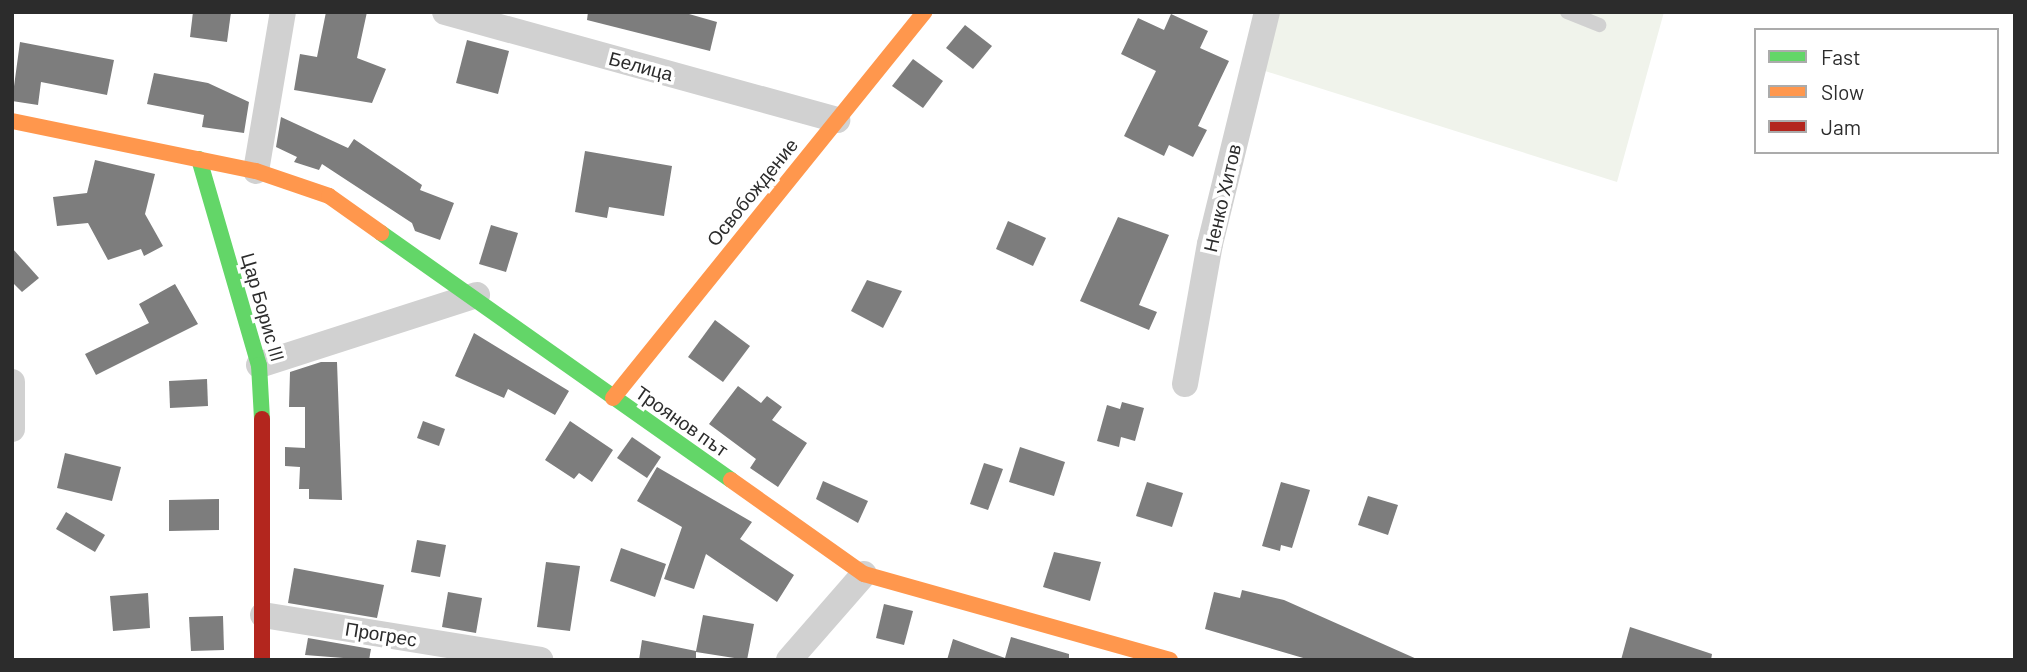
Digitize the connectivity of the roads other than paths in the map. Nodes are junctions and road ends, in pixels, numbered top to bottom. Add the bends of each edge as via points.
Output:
1 (283, 12) edge
2 (445, 12) edge
3 (924, 12) edge
4 (1267, 12) edge
5 (1567, 12) edge
6 (1599, 25) dead end
7 (837, 120) junction
8 (12, 121) edge
9 (199, 159) junction
10 (256, 171) junction
11 (477, 295) junction
12 (259, 365) junction
13 (12, 382) edge
14 (1185, 384) dead end
15 (613, 398) junction
16 (12, 429) edge
17 (864, 574) junction
18 (263, 615) junction
19 (1110, 652) edge
20 (262, 660) edge
21 (540, 660) edge
22 (789, 660) edge
23 (1170, 660) edge

1 - 10 street
2 - 7 street, Белица
3 - 7 street, Освобождение
4 - 14 street, Ненко Хитов via 1210,244
5 - 6 lane
7 - 15 street, Освобождение
8 - 9 street
9 - 10 street, Троянов път
9 - 12 street, Цар Борис III
10 - 11 street, Троянов път via 329,196
11 - 12 street
11 - 15 street, Троянов път
12 - 18 street, Цар Борис III
13 - 16 street
15 - 17 street, Троянов път
17 - 19 street, Троянов път
17 - 22 street
18 - 20 street, Цар Борис III
18 - 21 street, Прогрес
19 - 23 street, Троянов път

